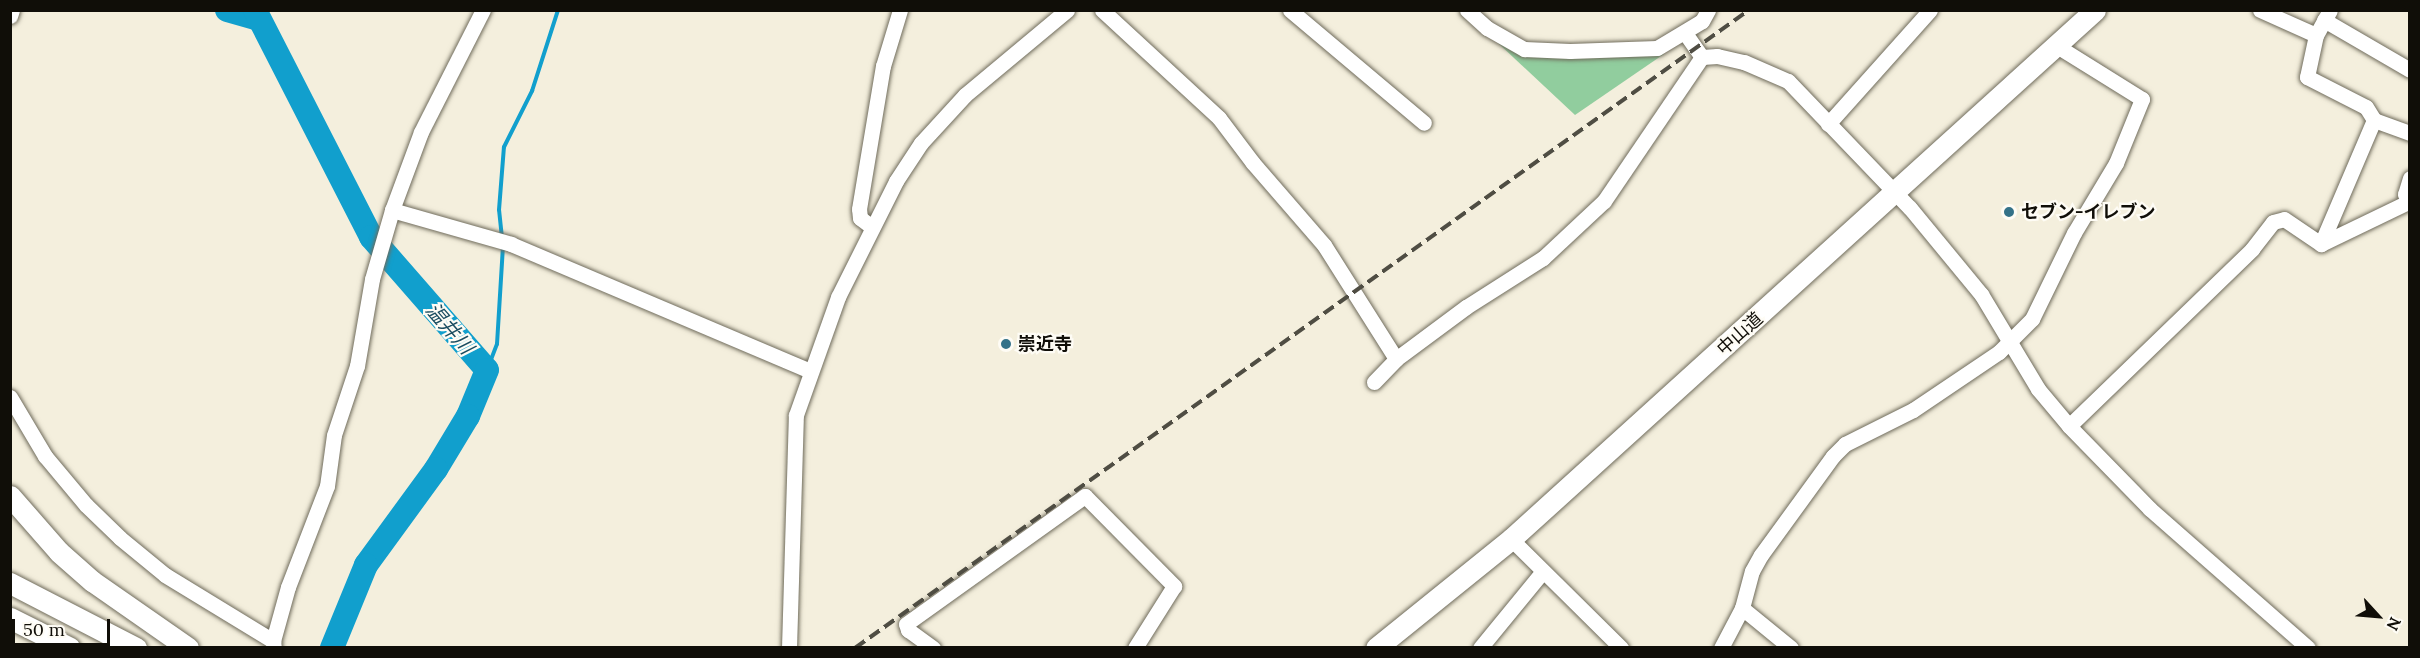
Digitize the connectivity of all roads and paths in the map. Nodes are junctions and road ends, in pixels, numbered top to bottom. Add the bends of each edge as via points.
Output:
1 (12, 10) edge
2 (483, 10) edge
3 (900, 10) edge
4 (1067, 10) edge
5 (1102, 10) edge
6 (1290, 10) edge
7 (1467, 10) edge
8 (1708, 10) edge
9 (1930, 10) edge
10 (2260, 10) edge
11 (2093, 11) edge
12 (2327, 15) edge
13 (10, 16) edge
14 (1685, 33) junction
15 (2316, 35) junction
16 (2057, 46) junction
17 (1702, 57) junction
18 (2409, 70) edge
19 (2374, 120) junction
20 (1424, 123) dead end
21 (1828, 124) junction
22 (2409, 133) edge
23 (2409, 178) edge
24 (1896, 194) junction
25 (2409, 200) edge
26 (392, 210) junction
27 (872, 227) junction
28 (2321, 244) junction
29 (2009, 341) junction
30 (1396, 359) junction
31 (810, 371) junction
32 (1374, 382) dead end
33 (10, 398) edge
34 (2069, 426) junction
35 (10, 496) edge
36 (1511, 539) junction
37 (1543, 572) junction
38 (10, 583) edge
39 (1742, 608) junction
40 (10, 618) edge
41 (274, 644) edge
42 (70, 648) edge
43 (136, 648) edge
44 (188, 648) edge
45 (789, 648) edge
46 (933, 648) edge
47 (1135, 648) edge
48 (1376, 648) edge
49 (1480, 648) edge
50 (1621, 648) edge
51 (1721, 648) edge
52 (1791, 648) edge
53 (2308, 648) edge

1 - 13 street
2 - 26 street via 421,132
3 - 27 street via 883,66 859,209 860,218
4 - 27 street via 965,95 921,143
5 - 30 street via 1219,118 1324,245
6 - 20 street
7 - 14 street via 1487,28 1524,49 1657,48
8 - 14 street via 1702,21
9 - 21 street
10 - 15 street
11 - 16 highway, 中山道
12 - 15 street
12 - 18 street
14 - 17 street
15 - 19 street via 2307,76 2366,107
16 - 24 highway, 中山道
16 - 29 street via 2142,99 2116,163 2073,233 2032,319
17 - 21 street via 1717,56 1773,71 1788,81
17 - 30 street via 1604,201 1543,258
19 - 22 street
19 - 28 street
21 - 24 street
23 - 25 street via 2405,194
24 - 29 street via 1981,294
24 - 36 highway, 中山道
25 - 28 street
26 - 31 street via 511,244
26 - 41 street via 372,279 357,366 334,435 327,486 288,587
27 - 31 street via 838,297
28 - 34 street via 2284,219 2273,222 2252,249
29 - 34 street via 2038,389
29 - 39 street via 1913,410 1845,444 1833,456 1761,555 1752,571
30 - 32 street
31 - 45 street via 796,415 792,456
33 - 41 street via 45,456 120,538 165,575
34 - 53 street via 2150,509
35 - 44 highway via 59,552 92,581
36 - 37 street
36 - 48 highway, 中山道
37 - 49 street
37 - 50 street
38 - 43 highway
39 - 51 street
39 - 52 street
40 - 42 highway
46 - 47 street via 908,630 906,624 1085,496 1174,586

